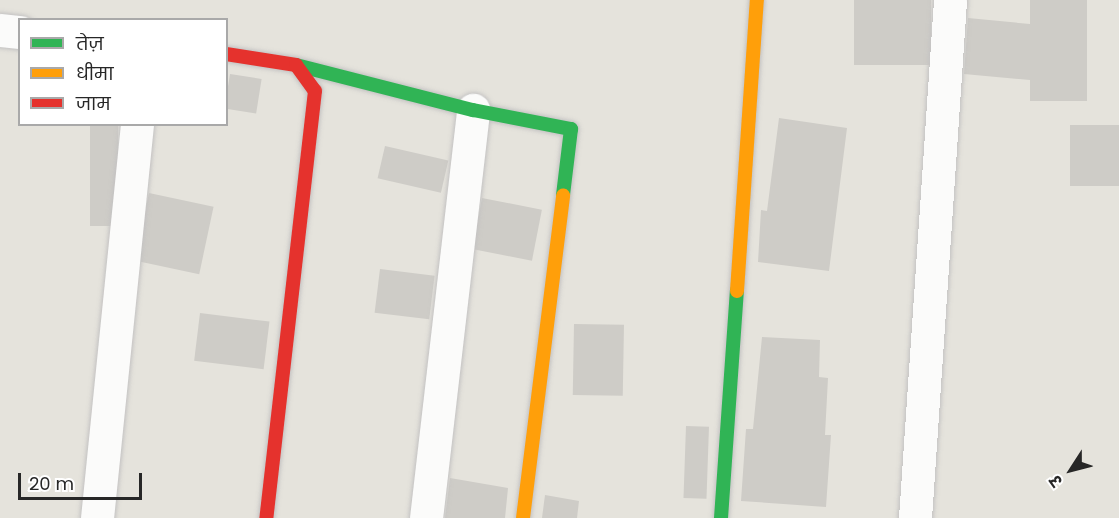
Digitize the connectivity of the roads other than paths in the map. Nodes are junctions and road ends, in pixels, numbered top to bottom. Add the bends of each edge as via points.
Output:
1 (757, 0) edge
2 (951, 0) edge
3 (0, 30) edge
4 (18, 32) edge
5 (228, 54) edge
6 (296, 65) junction
7 (473, 110) junction
8 (137, 126) edge
9 (97, 518) edge
10 (266, 518) edge
11 (426, 518) edge
12 (523, 518) edge
13 (720, 518) edge
14 (915, 518) edge

1 - 13 street
2 - 14 street
3 - 4 street
5 - 6 street
6 - 7 street
6 - 10 street via 315,92
7 - 11 street
7 - 12 street via 571,129
8 - 9 street

